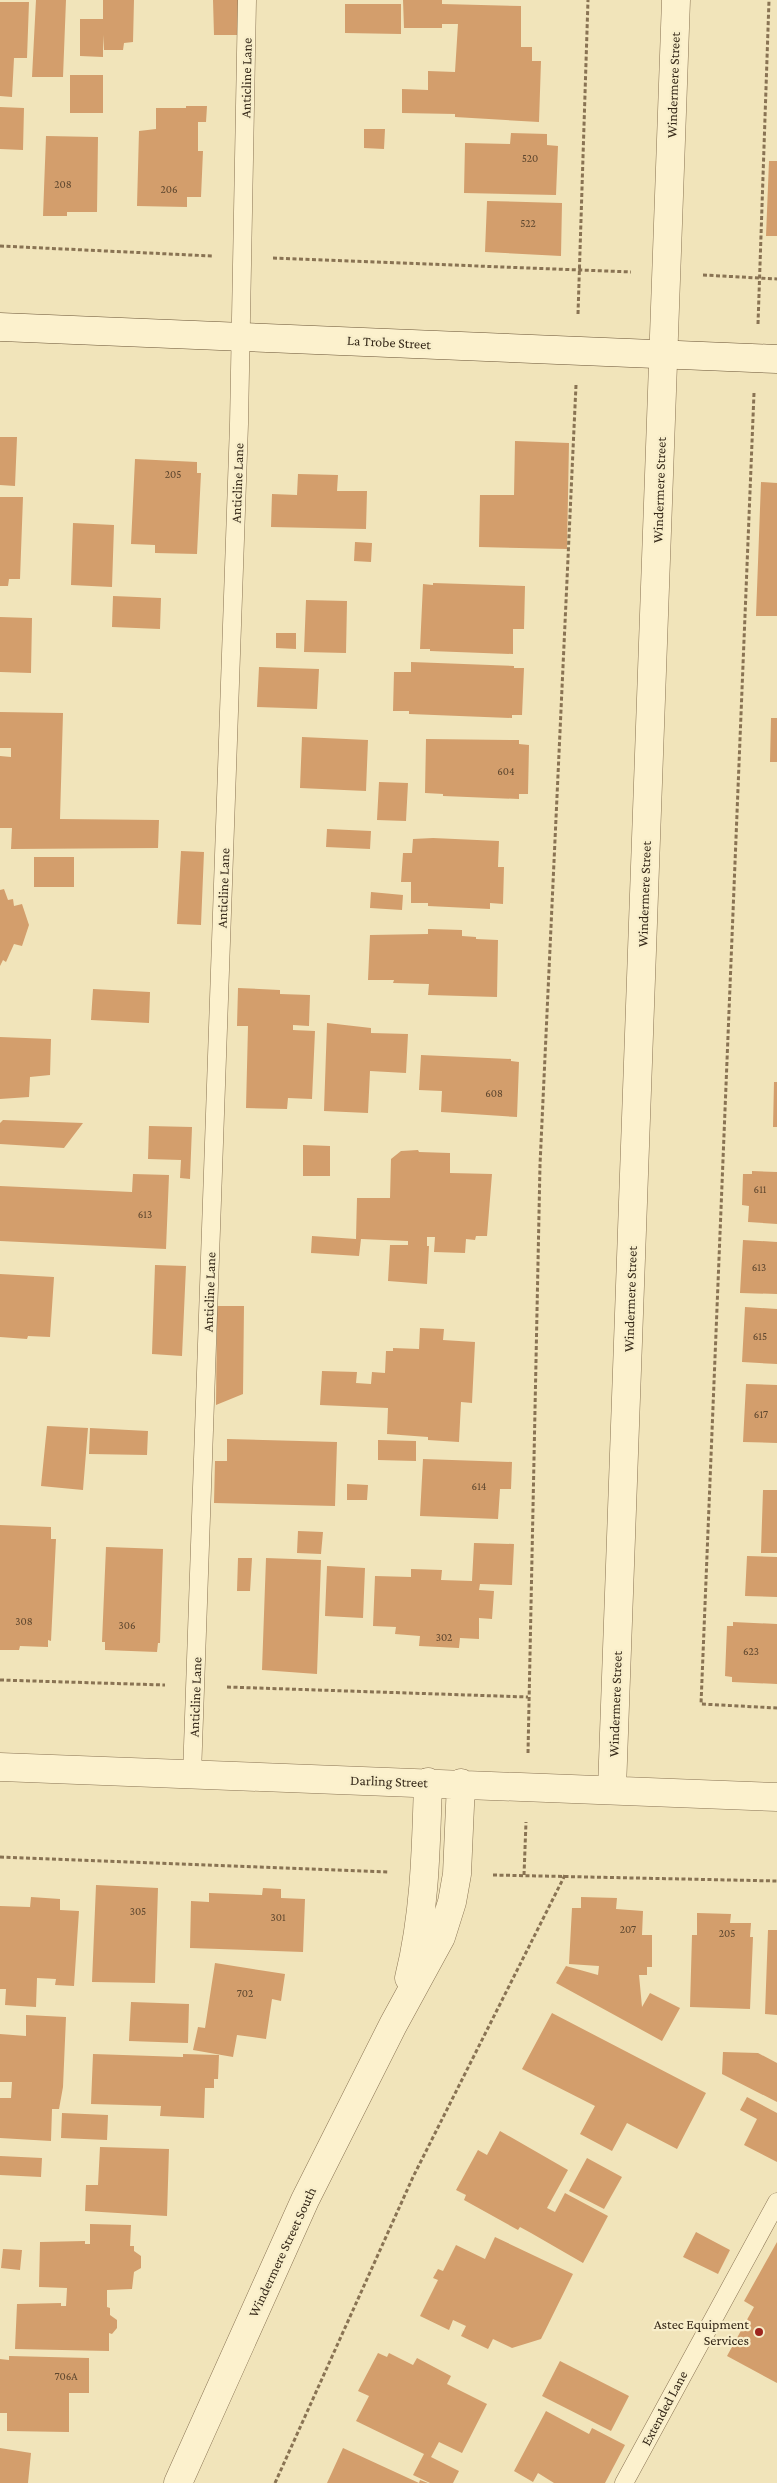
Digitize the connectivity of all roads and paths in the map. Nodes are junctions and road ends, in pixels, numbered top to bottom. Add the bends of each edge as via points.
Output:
1 (247, 0) edge
2 (588, 0) edge
3 (676, 0) edge
4 (770, 0) edge
5 (0, 246) edge
6 (241, 257) junction
7 (580, 270) junction
8 (667, 274) junction
9 (760, 278) junction
10 (777, 279) edge
11 (0, 327) edge
12 (240, 336) junction
13 (577, 351) junction
14 (663, 354) junction
15 (767, 358) edge
16 (0, 1680) edge
17 (195, 1686) junction
18 (777, 1708) edge
19 (0, 1767) edge
20 (192, 1775) junction
21 (428, 1782) junction
22 (460, 1784) junction
23 (612, 1789) junction
24 (777, 1797) edge
25 (0, 1857) edge
26 (425, 1873) junction
27 (457, 1874) junction
28 (565, 1875) junction
29 (777, 1881) edge
30 (393, 2025) junction
31 (777, 2202) edge
32 (178, 2483) edge
33 (275, 2483) edge
34 (624, 2483) edge

1 - 6 lane, Anticline Lane
2 - 7 path
3 - 8 street, Windermere Street
4 - 9 path
5 - 6 path
6 - 7 path
6 - 12 lane, Anticline Lane
7 - 8 path
7 - 13 path
8 - 9 path
8 - 14 street, Windermere Street
9 - 10 path
9 - 15 path
11 - 12 street, La Trobe Street
12 - 13 street, La Trobe Street
12 - 17 lane, Anticline Lane
13 - 14 street, La Trobe Street
13 - 17 path via 540,1165 528,1697
14 - 15 street, La Trobe Street
14 - 23 street, Windermere Street
15 - 18 path via 751,449 701,1704
16 - 17 path
17 - 20 lane, Anticline Lane
19 - 20 street, Darling Street
20 - 21 street, Darling Street
21 - 22 street, Darling Street
21 - 26 street, Windermere Street South
22 - 23 street, Darling Street
22 - 27 street, Windermere Street South
23 - 24 street, Darling Street
25 - 26 path
26 - 30 street, Windermere Street South via 415,1955
27 - 28 path
27 - 30 street, Windermere Street South via 441,1937
28 - 29 path
28 - 33 path via 413,2177
30 - 32 street, Windermere Street South via 297,2218
31 - 34 lane, Extended Lane

